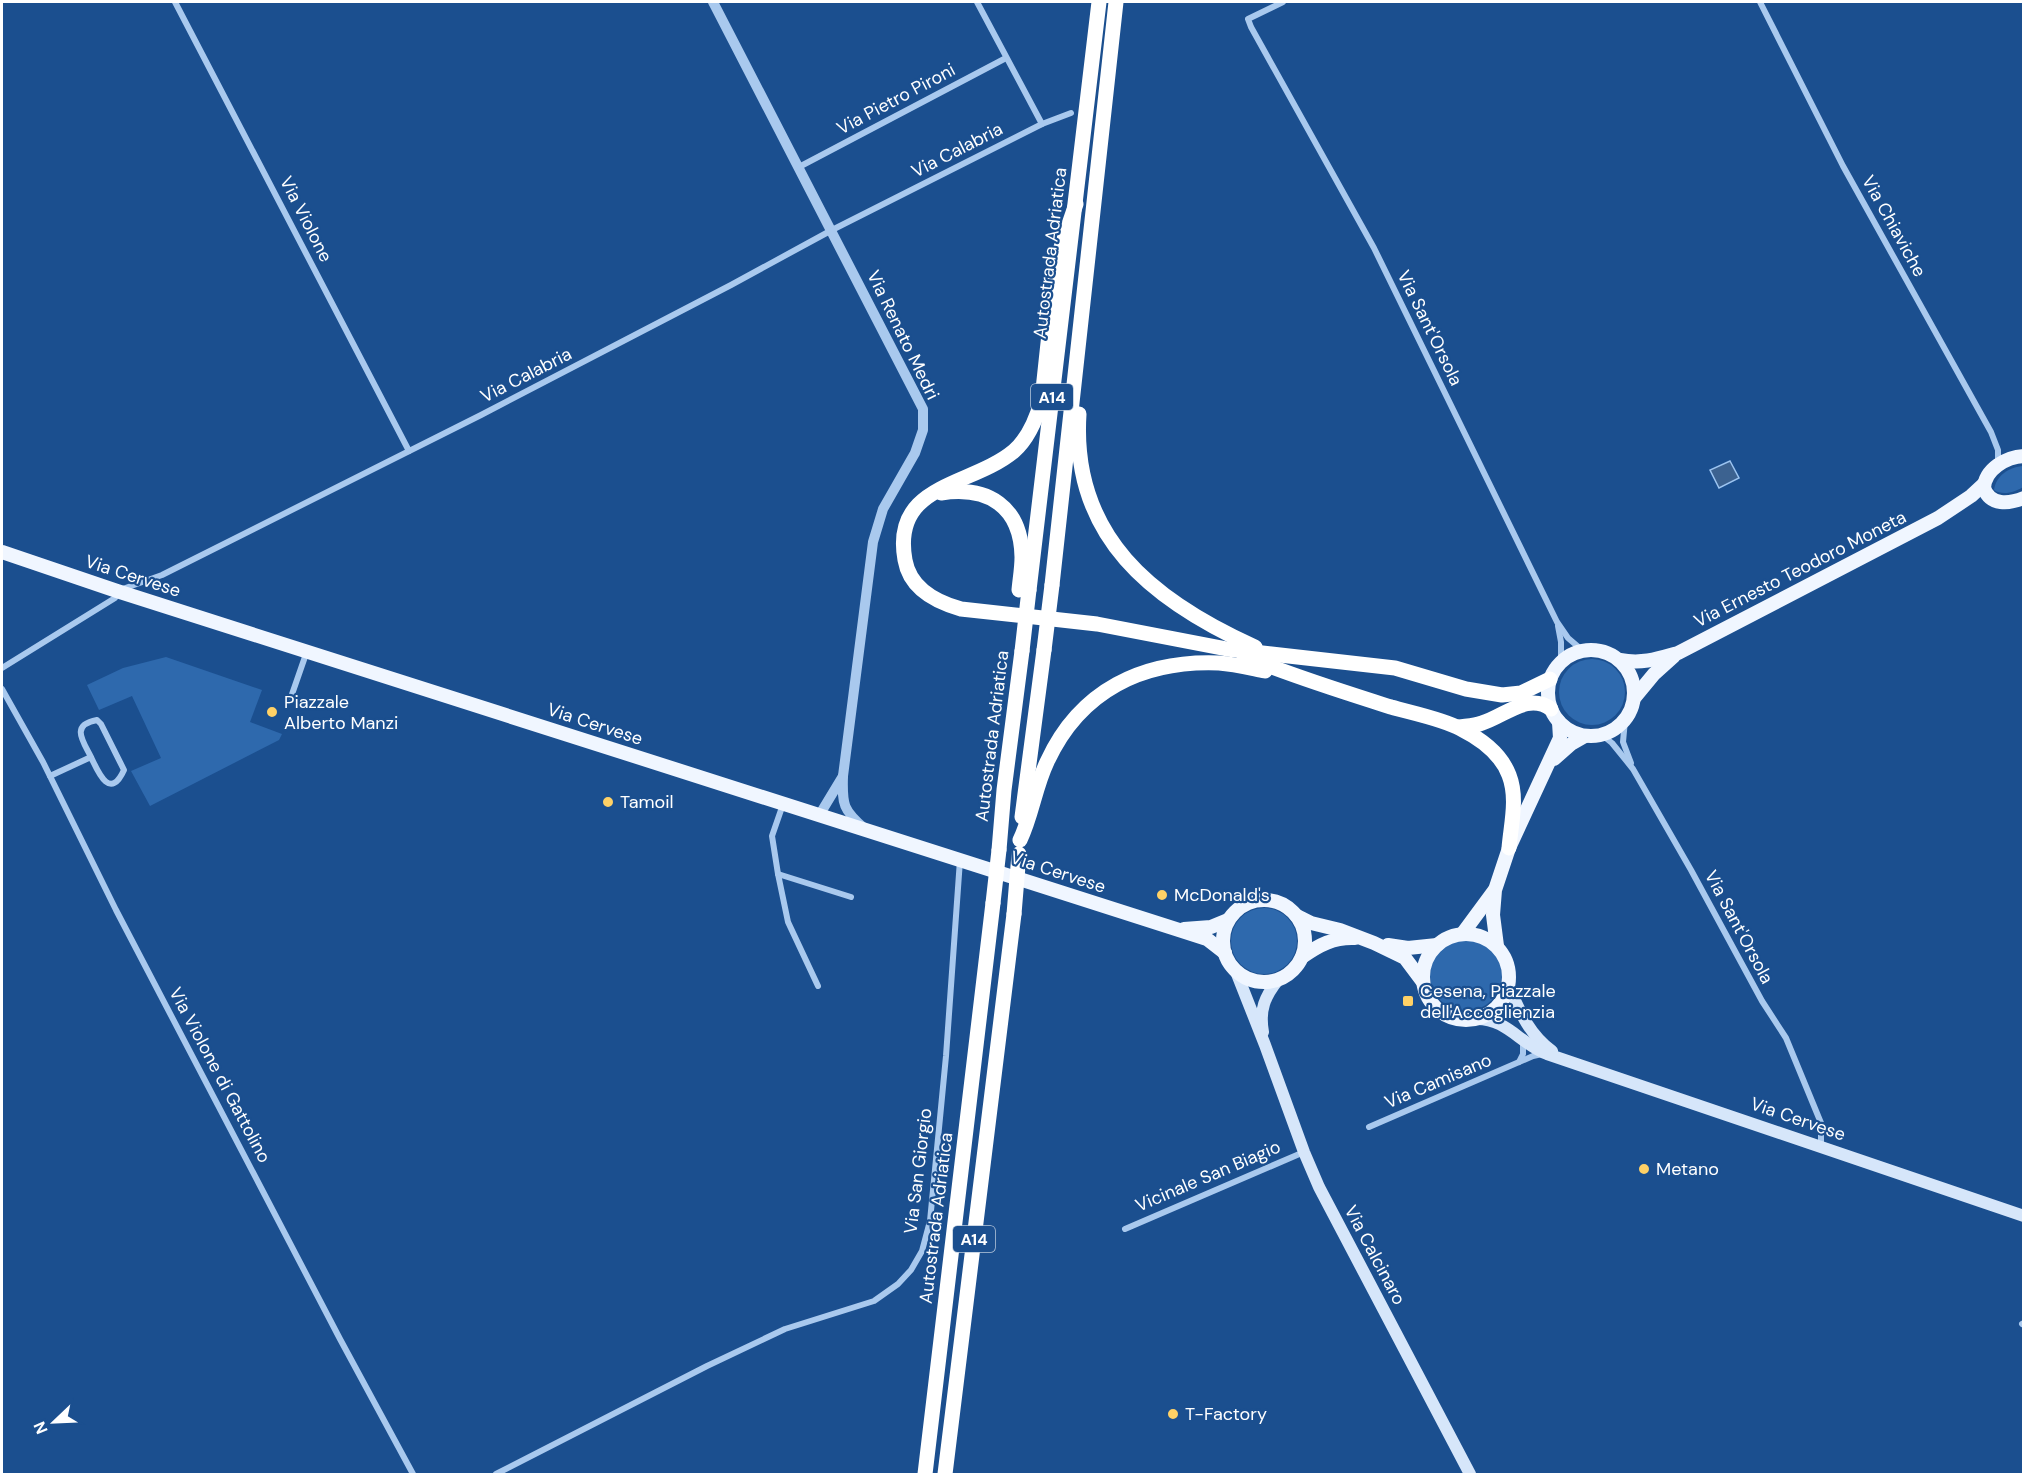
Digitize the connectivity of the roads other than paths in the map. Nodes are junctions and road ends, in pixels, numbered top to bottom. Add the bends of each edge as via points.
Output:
1 (175, 2) edge
2 (713, 2) edge
3 (977, 2) edge
4 (1099, 2) edge
5 (1116, 2) edge
6 (1283, 2) edge
7 (1760, 2) edge
8 (1006, 58) junction
9 (1071, 113) dead end
10 (1042, 124) junction
11 (799, 167) junction
12 (1076, 204) junction
13 (832, 230) junction
14 (1080, 321) junction
15 (1991, 432) junction
16 (409, 452) junction
17 (2019, 457) edge
18 (1998, 465) junction
19 (1984, 484) junction
20 (932, 494) junction
21 (2024, 498) edge
22 (1994, 501) junction
23 (1938, 518) junction
24 (2, 552) edge
25 (1024, 590) junction
26 (117, 591) junction
27 (1557, 622) junction
28 (1227, 649) junction
29 (1582, 650) junction
30 (307, 651) junction
31 (1678, 652) junction
32 (1269, 654) junction
33 (1620, 660) junction
34 (1561, 661) junction
35 (2, 668) edge
36 (1295, 677) junction
37 (1550, 679) junction
38 (2, 689) edge
39 (1635, 697) junction
40 (290, 700) dead end
41 (1555, 716) junction
42 (1625, 720) junction
43 (1459, 727) junction
44 (1602, 735) junction
45 (1586, 736) junction
46 (91, 757) junction
47 (1546, 766) junction
48 (1633, 769) junction
49 (50, 776) junction
50 (843, 776) junction
51 (787, 804) junction
52 (820, 814) junction
53 (866, 829) junction
54 (1019, 847) junction
55 (1509, 848) junction
56 (960, 860) junction
57 (778, 874) junction
58 (1495, 890) junction
59 (851, 897) dead end
60 (1297, 916) junction
61 (1228, 921) junction
62 (1179, 930) junction
63 (1463, 933) junction
64 (1369, 941) junction
65 (1437, 945) junction
66 (1497, 946) junction
67 (1225, 953) junction
68 (1302, 957) junction
69 (1234, 969) junction
70 (1278, 980) junction
71 (1424, 982) junction
72 (818, 986) dead end
73 (1509, 987) junction
74 (1477, 1019) junction
75 (1523, 1042) junction
76 (1265, 1045) junction
77 (1546, 1054) junction
78 (1560, 1057) junction
79 (1519, 1062) junction
80 (1369, 1128) dead end
81 (1821, 1146) junction
82 (1304, 1152) junction
83 (2024, 1216) edge
84 (1125, 1228) dead end
85 (413, 1474) edge
86 (496, 1474) edge
87 (925, 1474) edge
88 (945, 1474) edge
89 (1470, 1474) edge

1 - 16 street, Via Violone
2 - 11 street, Via Renato Medri
3 - 8 street
4 - 12 highway, Autostrada Adriatica / A14
5 - 14 highway, Autostrada Adriatica / A14
6 - 27 street, Via Sant'Orsola via 1248,19 1374,248
7 - 15 street, Via Chiaviche via 1843,166
8 - 10 street
8 - 11 street, Via Pietro Pironi
9 - 10 street, Via Calabria
10 - 13 street, Via Calabria
11 - 13 street, Via Renato Medri
12 - 20 highway via 1057,259 1042,399 1036,420 1017,449 996,465
12 - 25 highway, Autostrada Adriatica / A14
13 - 16 street, Via Calabria
13 - 50 street, Via Renato Medri via 923,409 923,430 915,453 883,509 873,542
14 - 32 highway via 1084,343 1078,429 1081,464 1105,533 1155,589 1220,632
14 - 54 highway, Autostrada Adriatica / A14, bridge
15 - 17 street via 2001,448
15 - 18 street, Via Chiaviche via 1998,450
16 - 26 street, Via Calabria via 162,575
17 - 18 main road
18 - 19 main road, Via Ernesto Teodoro Moneta
19 - 22 main road
19 - 23 main road, Via Ernesto Teodoro Moneta
20 - 25 highway via 977,492 1006,511 1020,542
20 - 28 highway via 907,519 902,547 915,584 928,596 961,609 1096,624
21 - 22 main road, Via Ernesto Teodoro Moneta
22 - 23 main road, Via Ernesto Teodoro Moneta
23 - 31 main road, Via Ernesto Teodoro Moneta
24 - 26 main road, Via Cervese
25 - 87 highway, Autostrada Adriatica / A14, bridge via 999,850
26 - 30 main road, Via Cervese
26 - 35 street, Via Calabria via 115,598
27 - 29 street, Via Sant'Orsola
27 - 34 street
28 - 32 highway
28 - 36 highway
29 - 33 main road via 1602,650
29 - 34 main road
30 - 40 street
30 - 51 main road, Via Cervese
31 - 33 main road, Via Ernesto Teodoro Moneta via 1648,662
31 - 39 main road, Via Ernesto Teodoro Moneta
32 - 37 highway via 1395,668 1502,695 1521,693
33 - 39 main road via 1634,683
34 - 37 main road
36 - 43 highway
36 - 54 highway via 1221,663 1188,664 1155,668 1123,679 1100,693 1079,712 1061,737 1036,789
37 - 41 main road via 1548,689
38 - 49 street, Via Violone di Gattolino
39 - 42 main road
41 - 43 highway via 1536,702 1481,724
41 - 45 main road
41 - 47 main road via 1560,738
42 - 44 main road
42 - 48 street via 1623,742
43 - 55 highway via 1495,753 1509,775 1514,804
44 - 45 main road
44 - 48 street, Via Sant'Orsola
45 - 47 main road
46 - 46 street via 106,783 121,777 124,770 97,720 81,728 80,733
46 - 49 street
47 - 55 main road
48 - 81 street, Via Sant'Orsola via 1786,1038 1821,1124
49 - 85 street, Via Violone di Gattolino via 116,910
50 - 52 street, Via Renato Medri
50 - 53 street, Via Renato Medri via 845,807
51 - 52 main road, Via Cervese
51 - 57 street via 772,836
52 - 53 main road, Via Cervese
53 - 56 main road, Via Cervese
54 - 88 highway, Autostrada Adriatica / A14, bridge
55 - 58 main road
56 - 62 main road, Via Cervese
56 - 86 street, Via San Giorgio via 930,1221 926,1242 911,1270 874,1301 785,1329
57 - 59 street
57 - 72 street via 788,922
58 - 63 main road
58 - 66 main road
60 - 61 main road via 1278,902 1267,900 1245,904
60 - 64 main road
60 - 68 main road via 1305,936
61 - 62 main road, Via Cervese
61 - 67 main road via 1224,931
62 - 67 main road, Via Cervese via 1207,939
63 - 65 main road
63 - 66 main road via 1487,938
64 - 65 main road via 1408,948
64 - 68 main road via 1335,939
64 - 71 main road via 1405,958
65 - 71 main road via 1426,962
66 - 73 main road via 1508,965
67 - 69 main road
68 - 70 main road via 1293,971
69 - 70 main road via 1255,981
69 - 76 main road, Via Calcinaro
70 - 76 main road, Via Calcinaro via 1262,1005
71 - 74 main road via 1427,994 1442,1012 1462,1020
73 - 74 main road via 1497,1007
73 - 78 main road, Via Cervese via 1532,1033
74 - 75 main road, Via Cervese via 1504,1025
75 - 77 main road, Via Cervese
75 - 79 street, Via Camisano
76 - 82 main road, Via Calcinaro
77 - 78 main road, Via Cervese
77 - 79 street, Via Camisano
78 - 81 main road, Via Cervese
79 - 80 street, Via Camisano
81 - 83 main road, Via Cervese
82 - 84 street, Vicinale San Biagio
82 - 89 main road, Via Calcinaro

